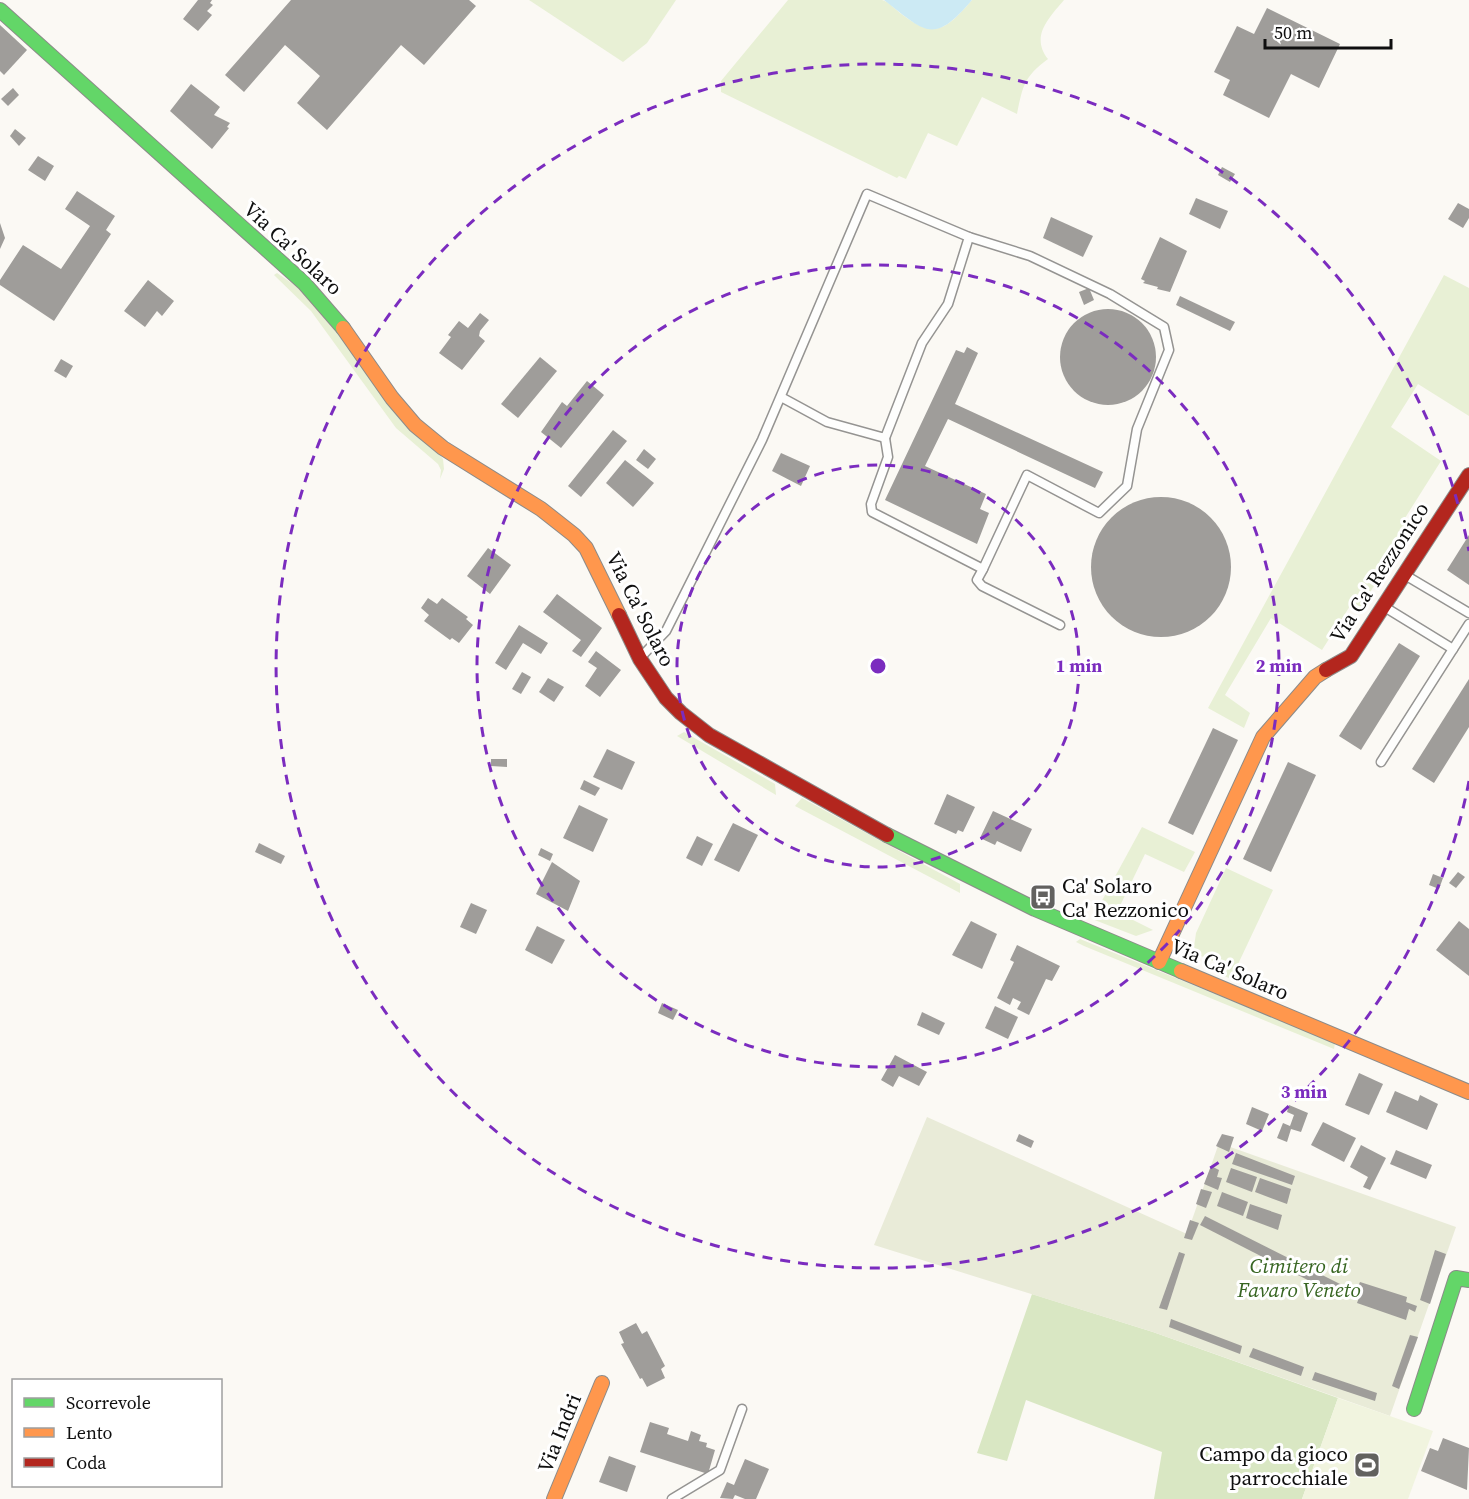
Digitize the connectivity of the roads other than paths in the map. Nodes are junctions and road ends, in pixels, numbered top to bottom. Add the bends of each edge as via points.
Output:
1 (0, 10) edge
2 (969, 237) junction
3 (781, 397) junction
4 (885, 438) junction
5 (1469, 475) edge
6 (983, 569) junction
7 (1403, 574) junction
8 (1383, 606) junction
9 (1469, 613) edge
10 (1469, 624) edge
11 (1060, 625) dead end
12 (1453, 649) junction
13 (640, 659) junction
14 (1381, 762) dead end
15 (1159, 962) junction
16 (1469, 1092) edge
17 (1469, 1280) edge
18 (602, 1383) dead end
19 (742, 1409) dead end
20 (1414, 1409) dead end
21 (554, 1499) edge
22 (672, 1499) edge

1 - 13 street, Via Ca' Solaro via 304,283 338,320 392,398 415,424 443,448 541,508 574,535 597,567
2 - 3 lane via 867,194
2 - 4 lane via 948,304 922,343
2 - 6 lane via 1030,256 1110,294 1164,327 1169,350 1137,429 1127,486 1099,513 1027,475
3 - 4 lane via 827,422
3 - 13 lane via 666,631
4 - 6 lane via 888,457 871,504 872,513
5 - 7 street, Via Ca' Rezzonico
6 - 11 lane via 977,580 982,586
7 - 8 street, Via Ca' Rezzonico
7 - 9 lane
8 - 12 lane
8 - 15 street, Via Ca' Rezzonico via 1351,656 1315,677 1263,737
10 - 12 lane
12 - 14 lane
13 - 15 street, Via Ca' Solaro via 681,713 709,735 792,784 972,880
15 - 16 street, Via Ca' Solaro
17 - 20 street via 1456,1278
18 - 21 street, Via Indri
19 - 22 lane via 720,1470

